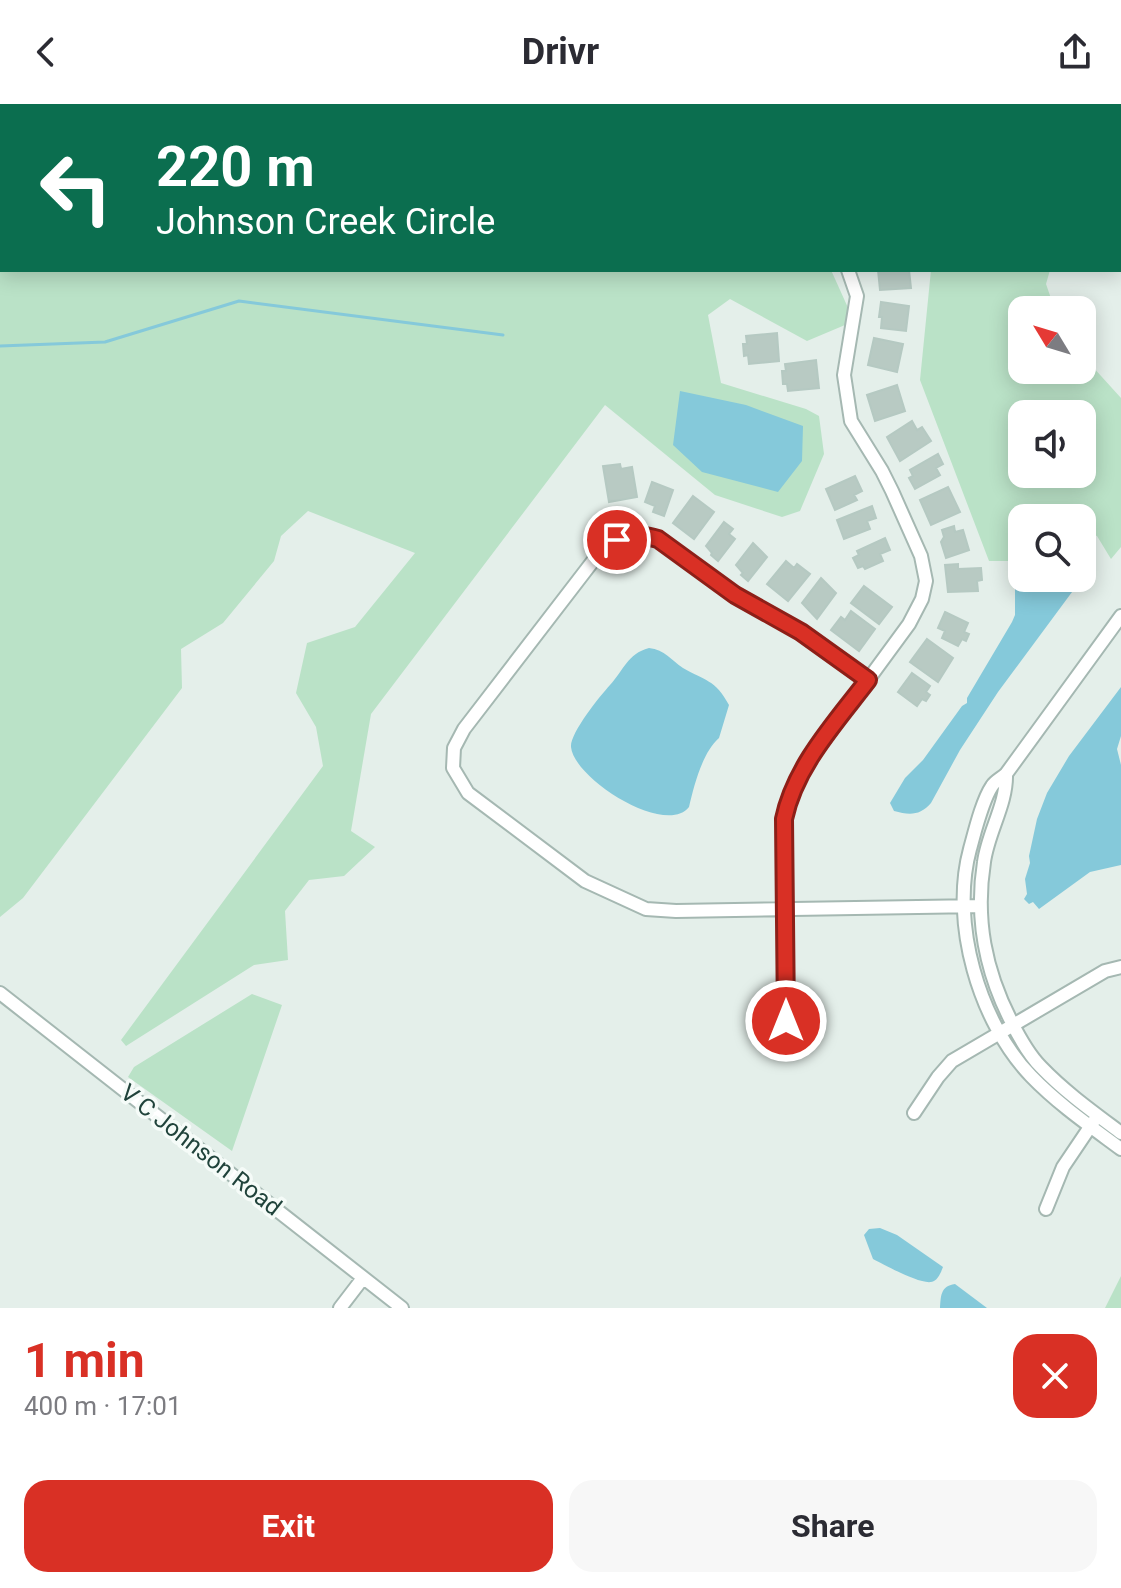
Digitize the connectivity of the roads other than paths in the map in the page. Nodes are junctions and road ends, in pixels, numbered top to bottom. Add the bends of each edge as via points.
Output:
1 (849, 272) edge
2 (1121, 616) edge
3 (868, 680) junction
4 (1006, 774) junction
5 (965, 906) junction
6 (980, 906) junction
7 (785, 909) junction
8 (1121, 967) edge
9 (0, 993) edge
10 (786, 1021) dead end
11 (1013, 1025) junction
12 (1000, 1033) junction
13 (914, 1113) dead end
14 (1094, 1121) junction
15 (1121, 1133) edge
16 (1121, 1149) edge
17 (1046, 1209) dead end
18 (363, 1278) junction
19 (340, 1308) edge
20 (402, 1308) edge

1 - 3 street via 857,296 844,375 851,421 892,491 921,556 926,581 909,624
2 - 4 street
3 - 7 street via 802,771 787,802
3 - 7 street via 658,539 630,529 603,548 454,748 453,768 468,793 585,881 620,899 646,909 676,911
4 - 5 street via 993,785 974,832
4 - 6 street via 1007,789 988,837
5 - 6 street
5 - 7 street
5 - 12 street via 972,963
6 - 11 street via 985,956
7 - 10 street
8 - 11 street via 1105,971
9 - 18 street, V C Johnson Road
11 - 12 street
11 - 14 street via 1039,1065
12 - 13 street via 952,1061
12 - 14 street via 1029,1074 1058,1102
14 - 15 street
14 - 16 street
14 - 17 street via 1063,1167
18 - 19 street
18 - 20 street, V C Johnson Road

